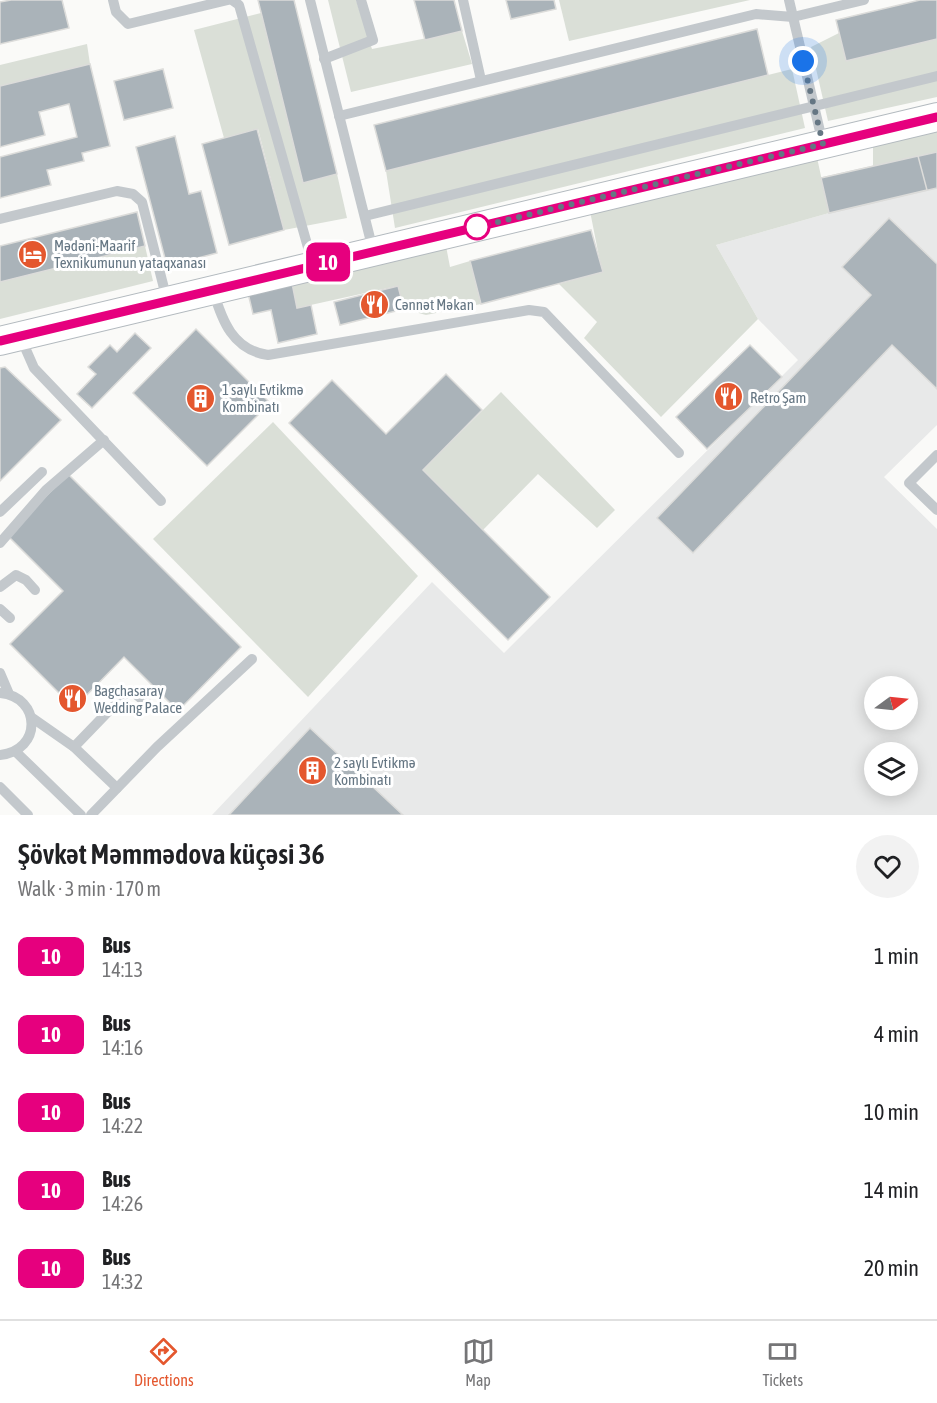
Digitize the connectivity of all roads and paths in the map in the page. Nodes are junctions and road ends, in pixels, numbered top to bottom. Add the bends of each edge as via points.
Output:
1 (113, 0) edge
2 (230, 0) edge
3 (310, 0) edge
4 (361, 0) edge
5 (463, 0) edge
6 (789, 0) edge
7 (864, 0) edge
8 (793, 17) junction
9 (324, 59) junction
10 (937, 76) edge
11 (481, 80) junction
12 (814, 106) junction
13 (339, 116) junction
14 (937, 117) edge
15 (823, 144) junction
16 (365, 216) junction
17 (0, 219) edge
18 (373, 251) junction
19 (313, 266) junction
20 (213, 290) junction
21 (167, 301) junction
22 (10, 338) edge
23 (104, 440) junction
24 (679, 453) dead end
25 (937, 454) edge
26 (42, 472) dead end
27 (161, 501) dead end
28 (937, 510) edge
29 (0, 512) edge
30 (0, 543) edge
31 (0, 587) edge
32 (35, 590) dead end
33 (0, 609) edge
34 (10, 618) dead end
35 (252, 659) dead end
36 (0, 673) edge
37 (5, 694) edge
38 (148, 704) dead end
39 (31, 717) junction
40 (74, 747) junction
41 (16, 752) junction
42 (0, 755) edge
43 (0, 787) edge
44 (117, 788) junction
45 (28, 815) edge
46 (81, 815) edge
47 (91, 815) edge

1 - 2 lane via 116,12 128,24
2 - 19 lane via 239,5
3 - 9 lane
4 - 9 lane via 373,40
5 - 11 lane
6 - 8 lane
7 - 8 lane
8 - 11 lane via 756,14
8 - 12 lane
9 - 13 lane
10 - 12 lane
11 - 13 lane
12 - 15 lane
12 - 16 lane
13 - 16 lane
14 - 15 main road
15 - 18 main road
16 - 18 lane
17 - 21 lane via 117,191 133,194 142,202
18 - 19 main road
19 - 20 main road
20 - 21 main road
20 - 24 lane via 221,319 236,340 268,355 530,310 543,312
21 - 22 main road
22 - 23 lane
23 - 27 lane
23 - 30 lane via 46,490
25 - 28 lane via 909,483
26 - 29 lane
31 - 32 lane via 16,576
33 - 34 lane
35 - 44 lane
36 - 37 lane
37 - 39 lane via 23,703
38 - 40 lane via 128,691
39 - 40 lane
39 - 41 lane via 28,740
40 - 44 lane
41 - 42 lane
41 - 46 lane
43 - 45 lane
44 - 47 lane

